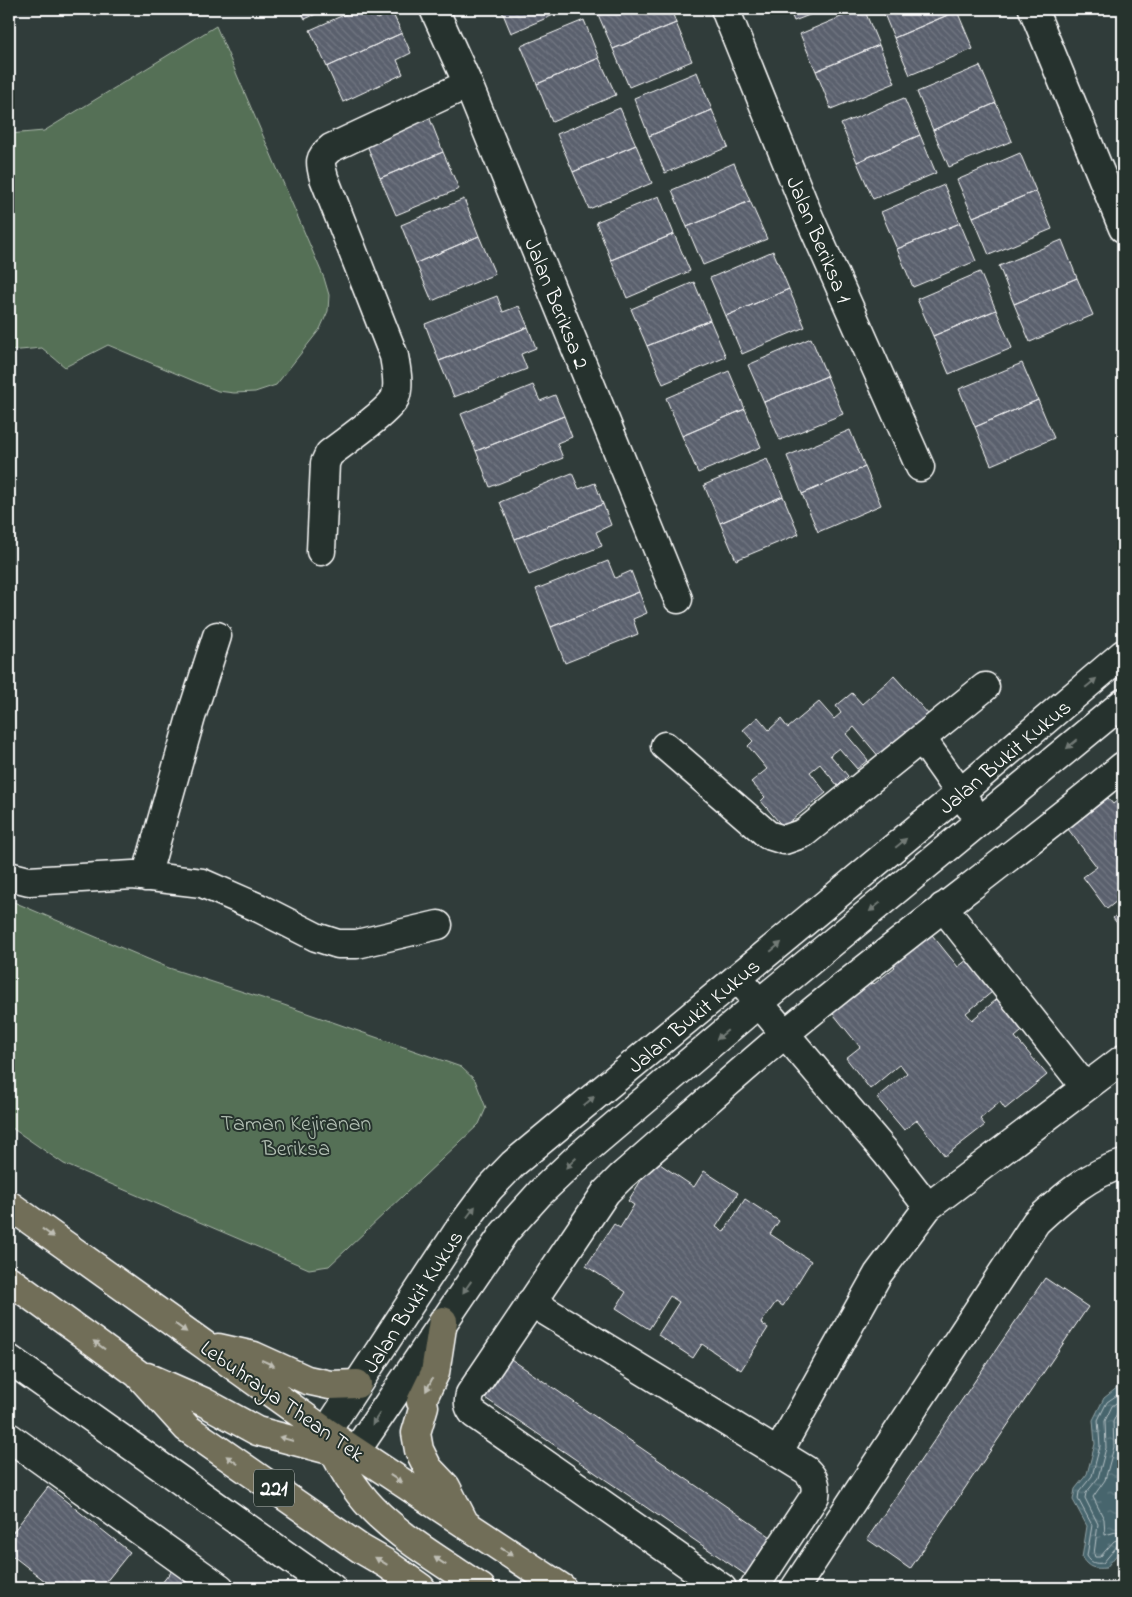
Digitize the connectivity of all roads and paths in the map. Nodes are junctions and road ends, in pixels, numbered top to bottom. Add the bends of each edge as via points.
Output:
1 (434, 9) edge
2 (726, 9) edge
3 (1033, 9) edge
4 (468, 84) junction
5 (1123, 228) edge
6 (920, 467) dead end
7 (320, 551) dead end
8 (678, 599) dead end
9 (217, 636) dead end
10 (1123, 654) edge
11 (985, 687) dead end
12 (1123, 702) edge
13 (922, 739) junction
14 (665, 746) dead end
15 (1123, 766) edge
16 (960, 793) junction
17 (980, 821) junction
18 (9, 876) edge
19 (146, 877) junction
20 (944, 907) junction
21 (438, 926) dead end
22 (738, 978) junction
23 (759, 1003) junction
24 (786, 1033) junction
25 (1123, 1059) edge
26 (1085, 1088) junction
27 (1123, 1164) edge
28 (9, 1205) edge
29 (928, 1207) junction
30 (9, 1280) edge
31 (531, 1302) junction
32 (443, 1321) junction
33 (205, 1345) junction
34 (9, 1359) edge
35 (138, 1374) junction
36 (357, 1384) junction
37 (9, 1437) edge
38 (338, 1444) junction
39 (778, 1453) junction
40 (466, 1525) junction
41 (315, 1584) edge
42 (220, 1588) edge
43 (421, 1588) edge
44 (481, 1588) edge
45 (562, 1588) edge
46 (722, 1588) edge
47 (754, 1588) edge
48 (795, 1588) edge

1 - 4 street, Jalan Beriksa 2
2 - 6 street, Jalan Beriksa 1 via 809,217
3 - 5 street
4 - 7 street via 331,148 323,154 320,163 394,356 397,379 395,398 387,409 329,454 325,463
4 - 8 street, Jalan Beriksa 2
9 - 19 street
16 -> 10 street, Jalan Bukit Kukus
11 - 13 street
12 -> 17 street, Jalan Bukit Kukus
13 - 14 street via 804,834 784,840 768,835
13 - 16 street
15 - 20 street
16 - 17 street
22 -> 16 street, Jalan Bukit Kukus
17 -> 23 street, Jalan Bukit Kukus
18 - 19 street via 30,881
19 - 21 street via 202,884 338,944 357,944
20 - 24 street
20 - 26 street
22 - 23 street
36 -> 22 street, Jalan Bukit Kukus via 489,1189 513,1164
23 - 24 street
23 -> 32 street, Jalan Bukit Kukus via 540,1193 504,1232
24 - 29 street
24 - 31 street via 606,1192
25 - 26 street
26 - 29 street
27 - 48 street via 1064,1196 1036,1222
28 -> 33 main road, Lebuhraya Thean Tek / 221
29 - 39 street via 878,1274
35 -> 30 main road, 221
31 - 39 street
31 - 46 street via 475,1385 468,1401 474,1414
32 -> 38 street, Jalan Bukit Kukus
32 -> 40 main road via 435,1373 421,1402 424,1406 416,1433 419,1450 428,1468 446,1487
33 -> 36 main road via 254,1356 307,1380 330,1385
33 - 38 main road, Lebuhraya Thean Tek / 221
34 - 41 street
38 -> 35 main road, 221 via 257,1431 204,1402
43 -> 35 main road, 221 via 187,1428
36 - 38 street, Jalan Bukit Kukus
37 - 42 street
38 -> 40 main road, Lebuhraya Thean Tek / 221
44 -> 38 main road, 221 via 371,1508 346,1475
39 - 47 street via 814,1478 815,1496
40 -> 45 main road, Lebuhraya Thean Tek / 221

